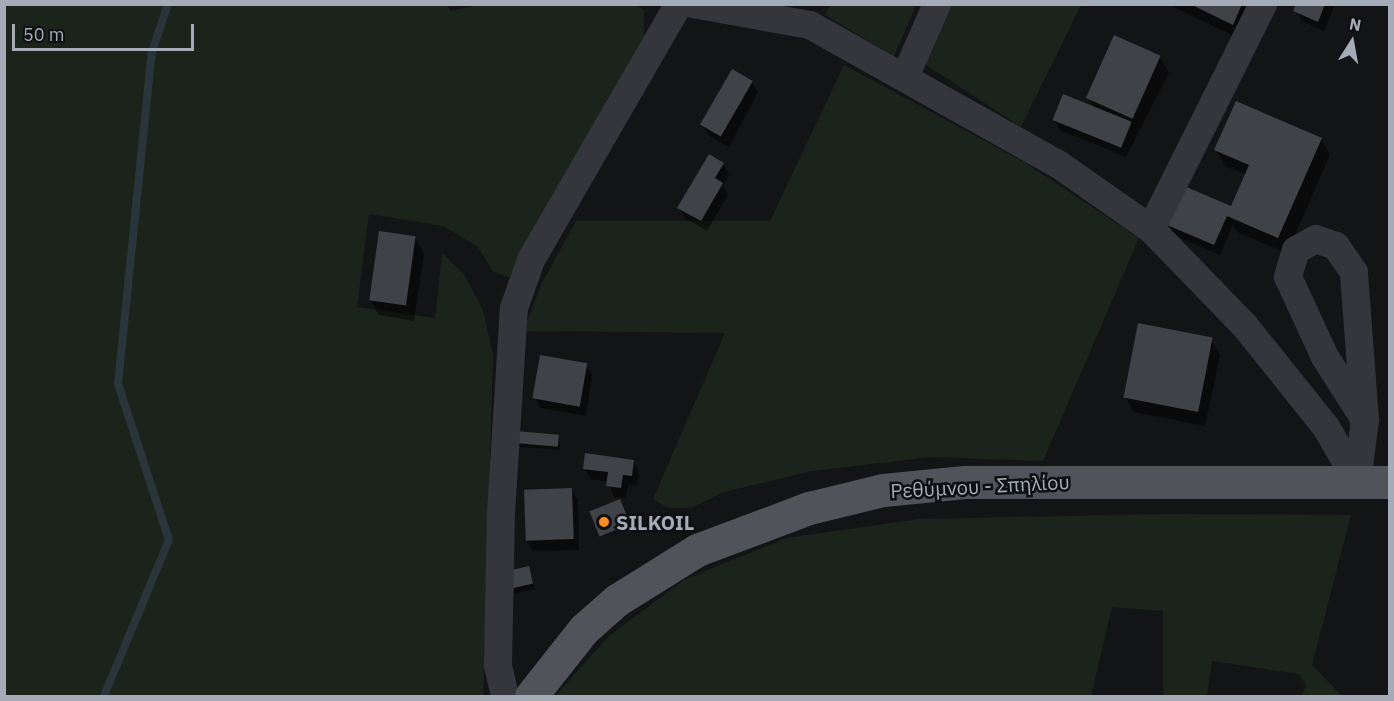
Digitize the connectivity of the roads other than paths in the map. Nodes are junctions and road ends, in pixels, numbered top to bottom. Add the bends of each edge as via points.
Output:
1 (679, 4) edge
2 (693, 4) edge
3 (937, 4) edge
4 (1263, 4) edge
5 (905, 77) junction
6 (1151, 229) junction
7 (1365, 420) junction
8 (1357, 481) junction
9 (1389, 482) edge
10 (505, 696) edge
11 (531, 696) edge

1 - 10 lane via 531,260 514,308 500,524 498,665
2 - 5 lane via 810,25
3 - 5 lane
4 - 6 lane
5 - 6 lane via 1058,164
6 - 8 lane via 1245,326 1326,427
7 - 7 lane via 1325,357 1288,277 1296,250 1316,239 1336,246 1354,272
7 - 8 lane
8 - 9 main road, Ρεθύμνου - Σπηλίου
8 - 11 main road, Ρεθύμνου - Σπηλίου via 965,482 883,490 810,508 697,550 617,600 584,628

